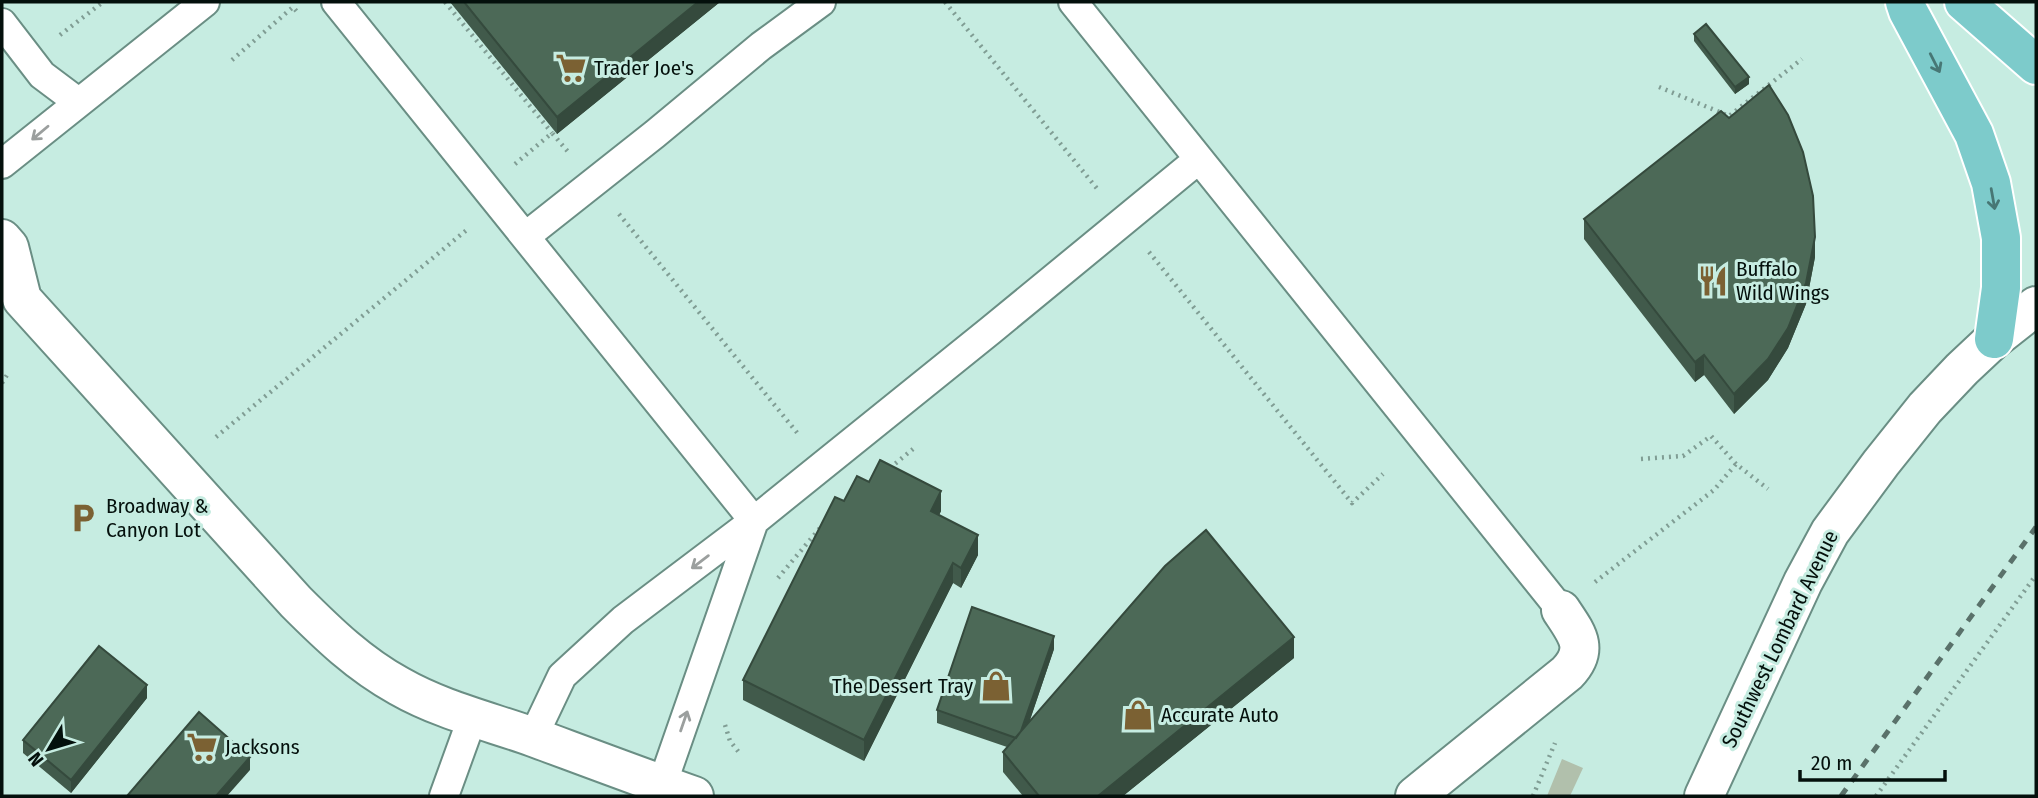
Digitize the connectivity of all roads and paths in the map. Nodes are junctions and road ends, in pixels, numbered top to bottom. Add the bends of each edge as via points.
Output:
1 (103, 2) edge
2 (205, 2) edge
3 (336, 2) edge
4 (445, 2) edge
5 (821, 2) edge
6 (944, 2) edge
7 (1073, 2) edge
8 (1905, 2) edge
9 (1964, 2) edge
10 (96, 4) edge
11 (2, 23) edge
12 (54, 40) dead end
13 (1802, 59) dead end
14 (2036, 65) edge
15 (1659, 87) dead end
16 (78, 102) junction
17 (552, 133) junction
18 (1199, 159) junction
19 (2, 164) edge
20 (593, 183) junction
21 (499, 203) junction
22 (1123, 220) junction
23 (526, 236) junction
24 (2, 239) edge
25 (12, 296) edge
26 (2036, 306) edge
27 (1994, 339) junction
28 (7, 375) dead end
29 (2, 383) edge
30 (216, 436) dead end
31 (913, 449) dead end
32 (1641, 459) dead end
33 (1736, 464) junction
34 (816, 471) junction
35 (884, 472) edge
36 (1382, 474) dead end
37 (1768, 489) dead end
38 (754, 521) junction
39 (2036, 575) edge
40 (775, 582) dead end
41 (1561, 610) junction
42 (473, 716) junction
43 (724, 719) dead end
44 (533, 737) junction
45 (1555, 743) dead end
46 (741, 755) dead end
47 (678, 791) edge
48 (444, 796) edge
49 (1415, 796) edge
50 (1532, 796) edge
51 (1704, 796) edge
52 (1876, 796) edge

1 - 10 path
2 - 16 lane
3 - 21 lane
4 - 17 path
5 - 20 lane
6 - 22 path
7 - 18 lane
8 -> 27 main road via 1974,134 1991,183 2001,238
9 - 14 main road
10 - 12 path
11 - 16 lane via 42,75
13 - 15 path via 1729,116
16 -> 19 lane
17 - 20 path
17 - 21 path via 514,163 528,179
18 - 22 lane
18 - 41 lane
20 - 23 lane
20 - 34 path via 804,441
21 - 23 lane
21 - 30 path
22 - 34 lane
22 - 36 path via 1352,503
23 - 38 lane
24 - 25 street via 9,247
25 - 42 street via 332,639 400,687
26 - 27 street, Southwest Lombard Avenue
27 - 51 street, Southwest Lombard Avenue via 1925,408 1830,532
28 - 29 path
31 - 35 path
32 - 33 path via 1683,456 1711,436
33 - 37 path
33 - 41 path via 1714,490
34 - 38 lane
34 - 40 path via 834,512
38 -> 44 lane via 623,620 562,676
47 -> 38 lane
39 - 52 path
41 - 49 street via 1579,636 1577,663
42 - 44 street
42 - 48 lane
43 - 46 path via 730,741
44 - 47 street
45 - 50 path

